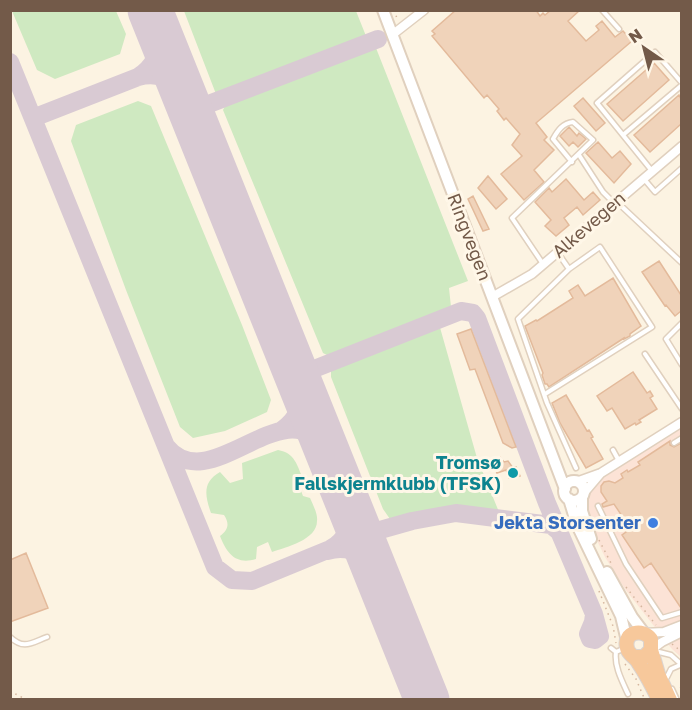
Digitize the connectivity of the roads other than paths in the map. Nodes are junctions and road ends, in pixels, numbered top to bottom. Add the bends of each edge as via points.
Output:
1 (383, 10) edge
2 (424, 10) edge
3 (602, 10) edge
4 (619, 29) dead end
5 (392, 35) junction
6 (681, 84) edge
7 (623, 135) junction
8 (681, 146) edge
9 (579, 155) junction
10 (572, 162) junction
11 (681, 168) edge
12 (652, 171) junction
13 (643, 179) junction
14 (616, 203) junction
15 (558, 253) junction
16 (681, 264) edge
17 (544, 265) junction
18 (569, 269) junction
19 (492, 297) junction
20 (681, 323) edge
21 (645, 354) dead end
22 (681, 365) edge
23 (545, 394) junction
24 (681, 410) edge
25 (681, 422) edge
26 (681, 438) edge
27 (674, 443) dead end
28 (613, 450) dead end
29 (619, 461) junction
30 (576, 468) dead end
31 (601, 473) junction
32 (571, 488) junction
33 (583, 495) junction
34 (597, 506) dead end
35 (681, 612) edge
36 (681, 625) edge
37 (681, 632) edge
38 (644, 633) junction
39 (10, 637) edge
40 (47, 637) dead end
41 (611, 648) dead end
42 (626, 649) junction
43 (651, 650) junction
44 (681, 665) edge
45 (663, 676) junction
46 (628, 694) dead end
47 (659, 699) edge
48 (670, 699) edge
49 (677, 699) edge

1 - 5 street, Ringvegen
2 - 5 street
3 - 4 lane
5 - 19 street, Ringvegen
6 - 7 lane
6 - 7 lane via 655,52 597,103
7 - 12 lane
8 - 12 street, Alkevegen
9 - 10 lane
9 - 10 lane via 593,140 573,122 567,122 553,139
9 - 14 lane via 603,192
10 - 17 lane via 512,218
11 - 13 lane via 655,192
12 - 13 street, Alkevegen
13 - 14 street, Alkevegen
14 - 15 street, Alkevegen
14 - 16 lane
15 - 17 street, Alkevegen
15 - 18 lane
17 - 19 street, Alkevegen
18 - 23 lane via 518,319
18 - 23 lane via 600,247 652,327
19 - 32 street, Ringvegen via 559,476
20 - 22 lane via 666,339
21 - 24 lane
23 - 30 lane
25 - 29 street
26 - 27 lane
28 - 29 lane
29 - 31 street
31 - 32 street
31 - 33 street
32 - 33 street via 582,486
32 - 33 street via 576,501
32 - 42 street, Ringvegen via 577,525 621,616
33 - 38 street via 587,529
34 - 35 lane via 626,564 662,618
36 - 38 street via 664,632
37 - 43 street
38 - 42 highway via 633,633
38 - 43 highway via 652,641
39 - 40 lane via 25,645
41 - 42 lane
42 - 43 highway via 644,657
42 - 46 lane via 618,672
42 - 47 highway, Ringvegen
43 - 44 lane via 671,655
43 - 45 highway
44 - 45 lane
45 - 48 highway
45 - 49 lane

